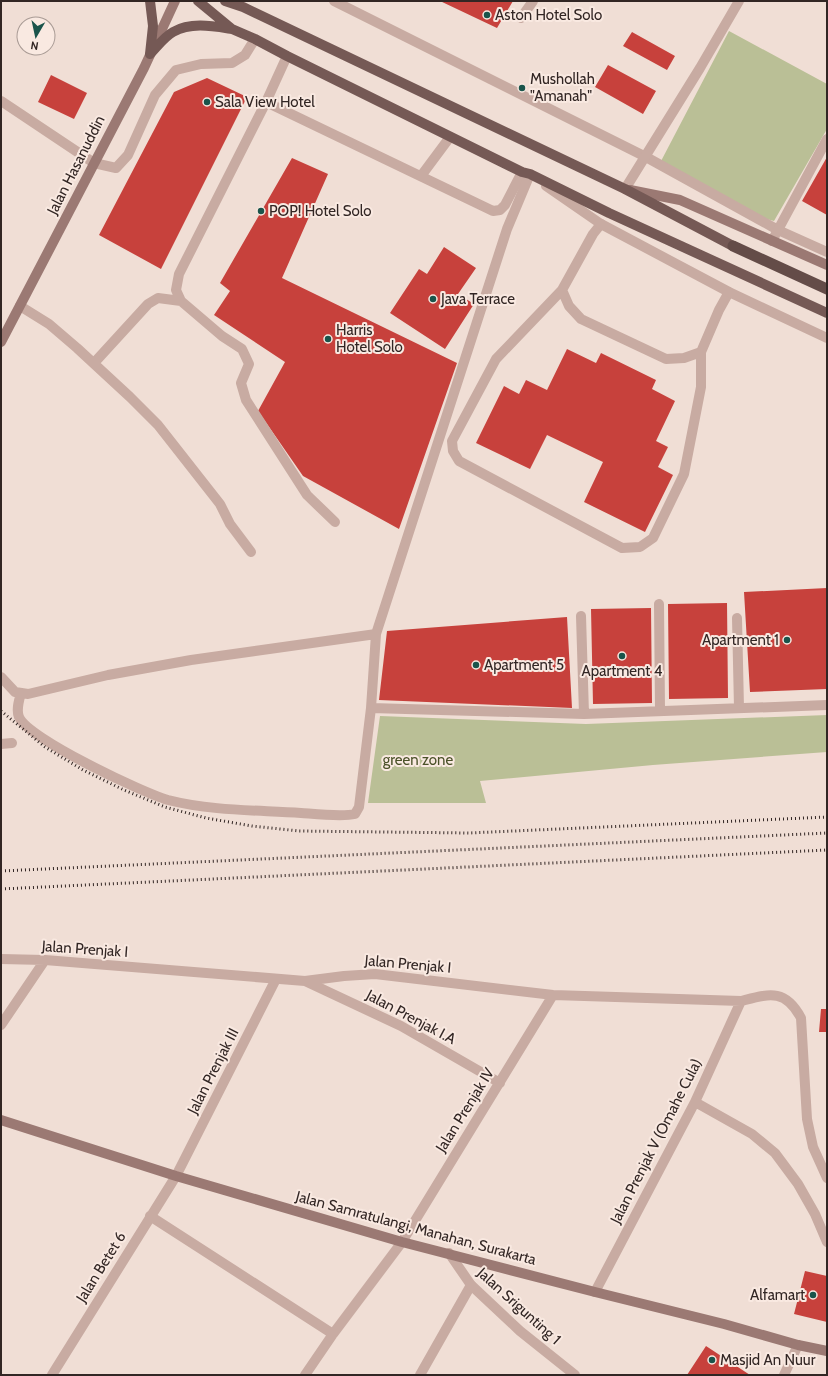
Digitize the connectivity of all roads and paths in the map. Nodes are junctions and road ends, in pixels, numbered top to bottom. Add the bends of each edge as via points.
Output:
1 (150, 1) edge
2 (175, 1) edge
3 (198, 1) edge
4 (209, 1) edge
5 (225, 1) edge
6 (334, 1) edge
7 (533, 1) edge
8 (739, 1) edge
9 (245, 4) edge
10 (214, 14) junction
11 (521, 18) dead end
12 (232, 29) junction
13 (255, 39) junction
14 (150, 54) junction
15 (287, 56) junction
16 (1, 100) edge
17 (266, 102) junction
18 (450, 136) junction
19 (827, 140) edge
20 (646, 157) junction
21 (94, 163) junction
22 (528, 174) junction
23 (421, 176) junction
24 (624, 189) junction
25 (601, 224) junction
26 (778, 230) junction
27 (772, 241) junction
28 (733, 246) joint
29 (827, 252) edge
30 (827, 265) edge
31 (827, 289) edge
32 (562, 290) junction
33 (729, 292) junction
34 (181, 301) junction
35 (20, 306) junction
36 (827, 313) edge
37 (827, 338) edge
38 (1, 342) edge
39 (701, 352) junction
40 (94, 363) junction
41 (335, 522) dead end
42 (251, 552) dead end
43 (659, 604) dead end
44 (581, 616) dead end
45 (737, 618) dead end
46 (376, 634) junction
47 (1, 677) edge
48 (21, 693) junction
49 (827, 705) edge
50 (371, 708) junction
51 (740, 708) junction
52 (660, 710) junction
53 (584, 714) junction
54 (12, 743) dead end
55 (1, 744) edge
56 (1, 959) edge
57 (45, 960) junction
58 (276, 979) junction
59 (305, 981) junction
60 (553, 995) junction
61 (741, 1001) junction
62 (1, 1025) edge
63 (500, 1083) junction
64 (695, 1102) junction
65 (1, 1120) edge
66 (176, 1176) junction
67 (827, 1178) edge
68 (150, 1216) junction
69 (402, 1242) junction
70 (827, 1242) edge
71 (449, 1254) junction
72 (471, 1285) junction
73 (595, 1292) junction
74 (333, 1334) junction
75 (798, 1345) junction
76 (827, 1351) edge
77 (52, 1375) edge
78 (305, 1375) edge
79 (420, 1375) edge
80 (574, 1375) edge
81 (784, 1375) edge

1 - 14 main road via 153,26
2 - 14 main road, Jalan Hasanuddin
3 - 10 main road
4 - 10 main road
5 - 9 main road
6 - 20 street
7 - 11 street
8 - 20 street
9 - 24 main road
10 - 12 main road
12 - 13 main road
12 - 14 main road via 204,25 182,28 172,32
13 - 15 main road
13 - 21 street via 245,55 232,63 201,64 176,70 155,95 128,155 116,168
14 - 21 main road, Jalan Hasanuddin
15 - 17 street
15 - 18 main road
16 - 21 street
17 - 23 street
17 - 34 street via 179,274 176,290
18 - 22 main road
18 - 23 street
19 - 26 street
20 - 24 street
20 - 26 street
21 - 35 main road, Jalan Hasanuddin
22 - 23 street via 505,205 500,210 493,211
22 - 25 street
22 - 36 main road
22 - 46 street via 507,228
24 - 27 main road via 680,200
24 - 28 main road
25 - 32 street
25 - 33 street
26 - 27 street
26 - 29 street
27 - 30 main road
28 - 31 highway
32 - 39 street via 569,306 581,320 666,359 684,358
32 - 39 street via 496,359 452,441 453,451 459,461 622,548 640,547 653,538 684,474 700,387
33 - 37 street
33 - 39 street
34 - 40 street via 158,298 148,304
34 - 41 street via 242,350 249,364 241,383 246,400 307,495
35 - 38 main road, Jalan Hasanuddin
35 - 40 street via 49,324
40 - 42 street via 158,425 220,504 230,524
43 - 52 street
44 - 53 street
45 - 51 street
46 - 48 street via 191,660 108,675 28,694
46 - 50 street
47 - 48 street via 15,692
48 - 50 street via 19,717 33,732 81,761 167,800 222,808 351,815 358,811
49 - 51 street
50 - 53 street
51 - 52 street
52 - 53 street
54 - 55 street
56 - 57 street, Jalan Prenjak I
57 - 58 street, Jalan Prenjak I
57 - 62 street
58 - 59 street, Jalan Prenjak I
58 - 66 street, Jalan Prenjak III
59 - 60 street, Jalan Prenjak I via 375,974
59 - 63 street, Jalan Prenjak I.A via 401,1026
60 - 61 street, Jalan Prenjak I
60 - 63 street, Jalan Prenjak IV
61 - 64 street, Jalan Prenjak V (Omahe Cula)
61 - 67 street, Jalan Prenjak I via 766,995 785,998 795,1007 801,1018 807,1119 813,1147
63 - 69 street, Jalan Prenjak IV
64 - 70 street via 752,1134 775,1152 798,1184
64 - 73 street, Jalan Prenjak V (Omahe Cula)
65 - 66 main road, Jalan Samratulangi, Manahan, Surakarta
66 - 68 street, Jalan Betet 6
66 - 69 main road, Jalan Samratulangi, Manahan, Surakarta
68 - 74 street
68 - 77 street, Jalan Betet 6
69 - 71 main road, Jalan Samratulangi, Manahan, Surakarta
69 - 74 street
71 - 72 street, Jalan Srigunting 1
71 - 73 main road, Jalan Samratulangi, Manahan, Surakarta
72 - 79 street
72 - 80 street, Jalan Srigunting 1 via 520,1331
73 - 75 main road, Jalan Samratulangi, Manahan, Surakarta
74 - 78 street
75 - 76 main road, Jalan Samratulangi, Manahan, Surakarta
75 - 81 street

